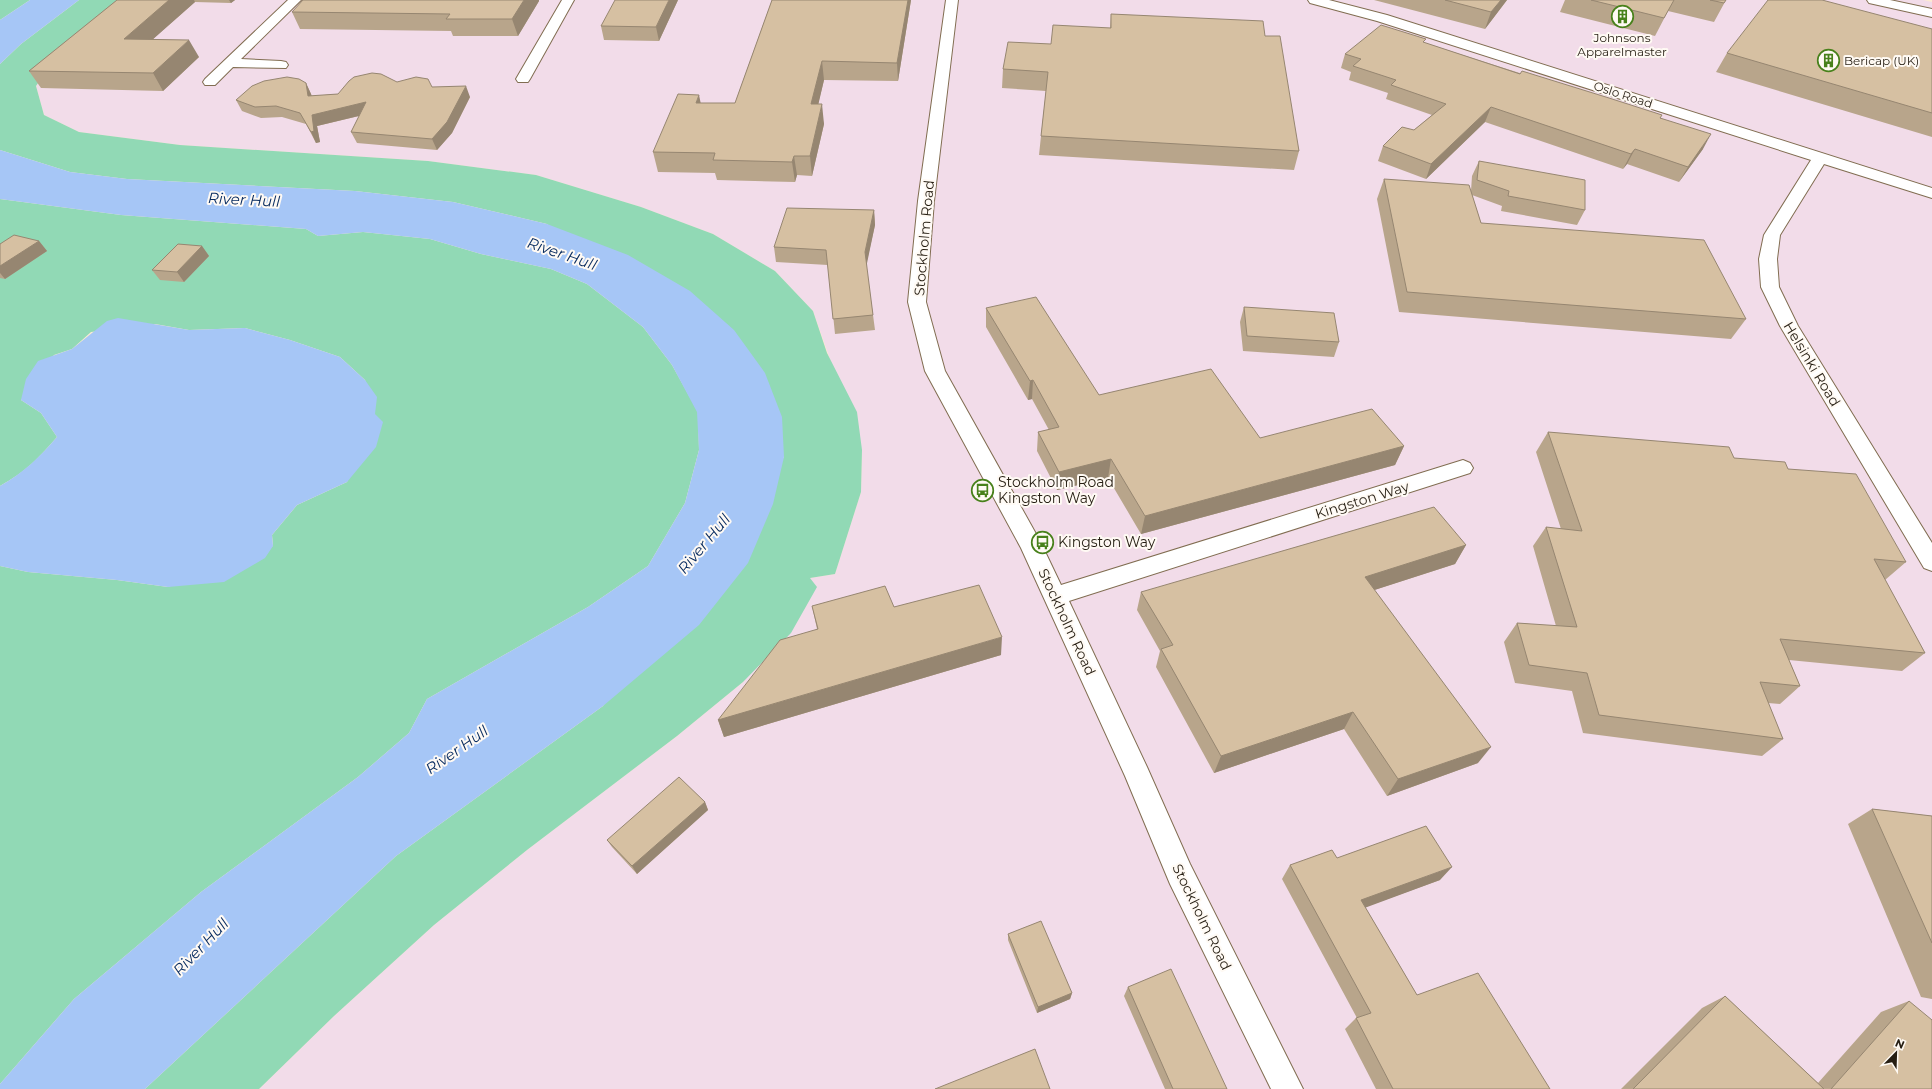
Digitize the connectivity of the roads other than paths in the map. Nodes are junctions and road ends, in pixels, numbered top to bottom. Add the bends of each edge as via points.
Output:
1 (295, 0) edge
2 (568, 0) edge
3 (952, 0) edge
4 (1314, 0) edge
5 (1873, 0) edge
6 (1932, 13) edge
7 (230, 63) junction
8 (281, 65) dead end
9 (523, 79) dead end
10 (210, 82) dead end
11 (1820, 158) junction
12 (1932, 193) edge
13 (1463, 468) dead end
14 (1932, 562) edge
15 (1055, 596) junction
16 (1287, 1089) edge

1 - 7 main road
2 - 9 main road
3 - 15 main road, Stockholm Road via 929,181 917,302 935,371 1032,547
4 - 11 main road, Oslo Road via 1382,18
5 - 6 main road
7 - 8 main road
7 - 10 main road
11 - 12 main road, Oslo Road
11 - 14 main road, Helsinki Road via 1772,235 1768,259 1770,286 1788,326
13 - 15 main road, Kingston Way
15 - 16 main road, Stockholm Road via 1138,775 1180,874

